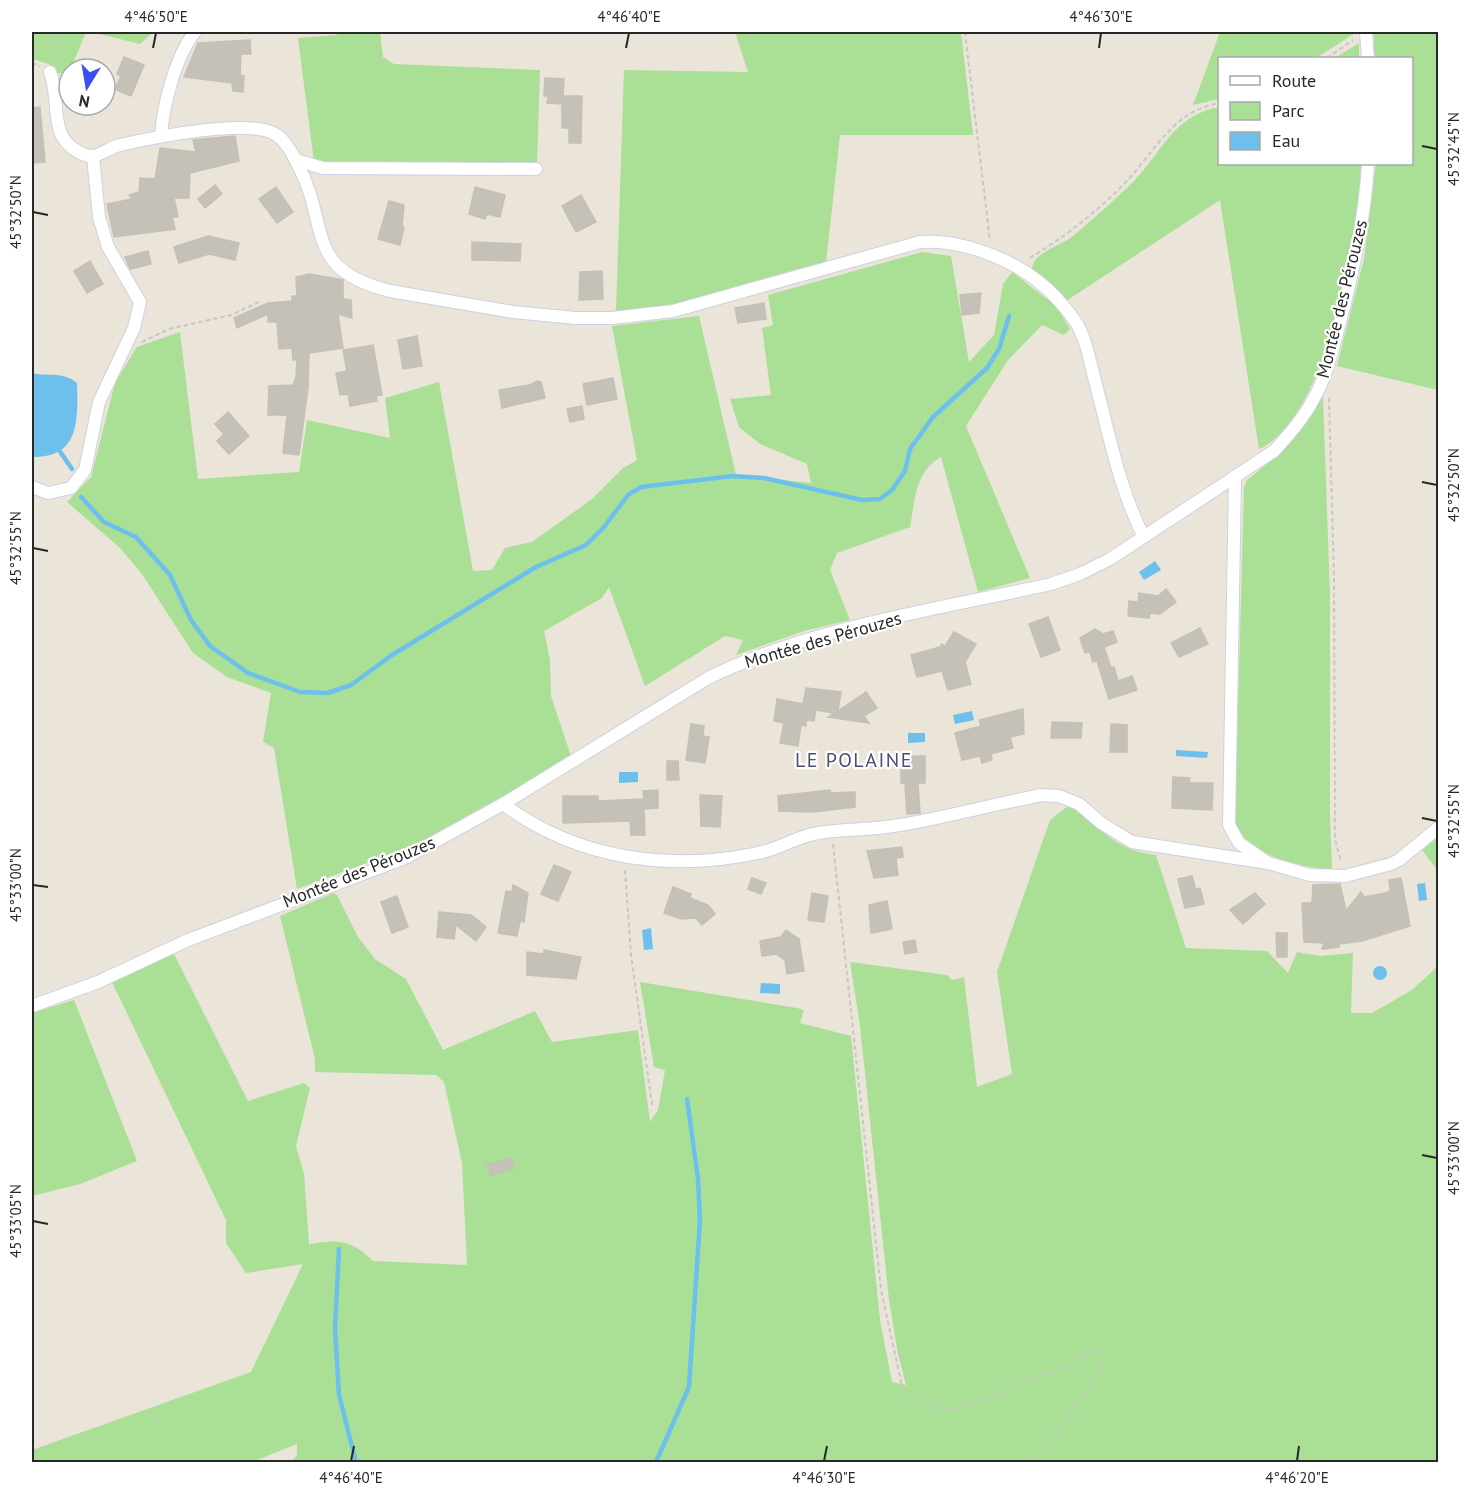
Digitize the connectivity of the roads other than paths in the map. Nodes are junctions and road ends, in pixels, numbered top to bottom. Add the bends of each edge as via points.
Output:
1 (195, 32) edge
2 (1361, 35) edge
3 (1368, 57) edge
4 (50, 72) road end
5 (161, 136) junction
6 (93, 157) junction
7 (296, 160) junction
8 (1368, 165) edge
9 (323, 168) junction
10 (536, 169) dead end
11 (308, 185) junction
12 (1235, 479) junction
13 (32, 487) edge
14 (1144, 537) junction
15 (503, 804) junction
16 (1438, 828) edge
17 (1268, 863) junction
18 (32, 1006) edge

1 - 5 street via 180,60 163,114
2 - 3 street
4 - 6 street via 64,140 80,153
5 - 6 street via 116,146
5 - 7 street via 259,129 277,135
6 - 13 street via 99,217 108,247 140,302 134,328 99,402 84,470 71,488 48,493
7 - 9 street
7 - 11 street
8 - 12 street, Montée des Pérouzes via 1355,264 1324,378 1292,432 1274,451
9 - 10 street
9 - 11 street
11 - 14 street via 321,241 331,261 345,274 390,291 544,316 612,318 673,311 920,242 942,240 992,255 1018,266 1054,296 1076,322 1129,508
12 - 14 street, Montée des Pérouzes
12 - 17 street via 1229,825 1239,843
14 - 15 street, Montée des Pérouzes via 1110,559 1051,584 847,630 738,664 708,678
15 - 17 street via 519,816 591,850 626,858 676,862 726,858 780,848 812,834 903,825 1051,795 1079,804 1132,842
15 - 18 street, Montée des Pérouzes via 405,858 198,936 98,982
16 - 17 street via 1399,860 1345,876 1310,875

